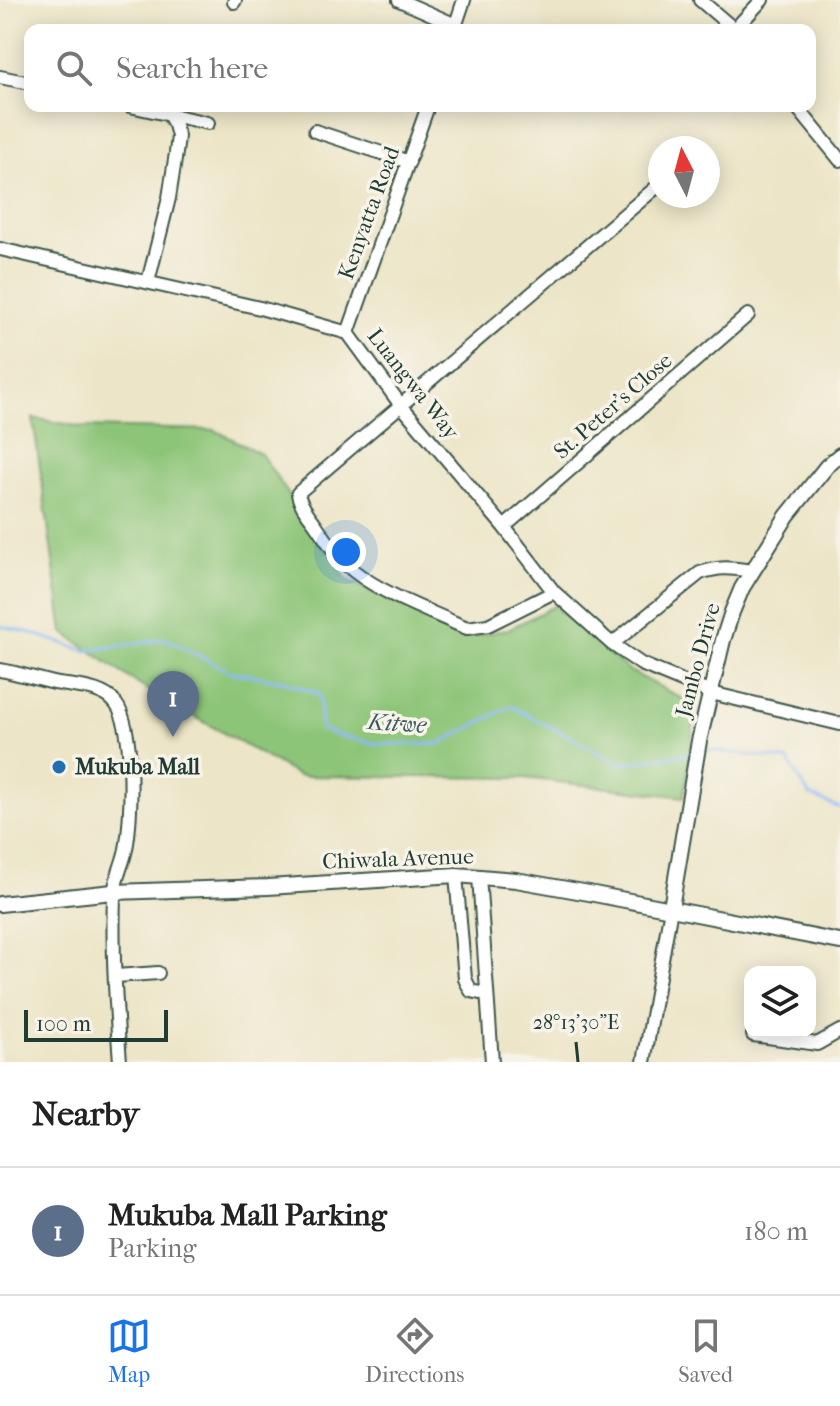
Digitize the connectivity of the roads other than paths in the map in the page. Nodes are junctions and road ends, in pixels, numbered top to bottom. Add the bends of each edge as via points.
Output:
1 (399, 0) edge
2 (464, 0) edge
3 (700, 0) edge
4 (762, 0) edge
5 (447, 24) edge
6 (456, 24) edge
7 (727, 24) edge
8 (740, 24) edge
9 (0, 77) edge
10 (24, 82) edge
11 (156, 112) edge
12 (426, 112) edge
13 (802, 112) edge
14 (169, 115) junction
15 (208, 123) dead end
16 (315, 131) dead end
17 (835, 144) edge
18 (840, 160) edge
19 (409, 162) junction
20 (648, 194) edge
21 (0, 249) edge
22 (148, 282) junction
23 (748, 315) dead end
24 (348, 333) junction
25 (400, 404) junction
26 (840, 455) edge
27 (504, 527) junction
28 (752, 571) junction
29 (554, 592) junction
30 (612, 644) junction
31 (0, 670) edge
32 (711, 693) junction
33 (840, 724) edge
34 (456, 875) junction
35 (479, 876) junction
36 (113, 892) junction
37 (0, 904) edge
38 (671, 908) junction
39 (840, 942) edge
40 (158, 973) dead end
41 (116, 976) junction
42 (487, 990) junction
43 (840, 1031) edge
44 (774, 1038) edge
45 (120, 1062) edge
46 (492, 1062) edge
47 (644, 1062) edge

1 - 5 street
2 - 6 street
3 - 7 street
4 - 8 street
9 - 10 street
11 - 14 street
12 - 19 street, Kenyatta Road
13 - 17 street
14 - 15 street
14 - 22 street via 178,136 176,153
16 - 19 street
17 - 18 street
19 - 24 street, Kenyatta Road
20 - 25 street
21 - 22 street, Luangwa Way
22 - 24 street, Luangwa Way
23 - 27 street, St. Peter's Close
24 - 25 street, Luangwa Way
25 - 27 street, Luangwa Way
25 - 29 street via 298,493 334,550 377,586 467,628 488,625
26 - 28 main road, Jambo Drive via 805,492
27 - 29 street, Luangwa Way
28 - 30 street via 726,567 700,573
28 - 32 main road, Jambo Drive via 732,612
29 - 30 street, Luangwa Way
30 - 32 street, Luangwa Way via 641,664
31 - 36 street via 108,697 125,721 130,754 126,849
32 - 33 street, Luangwa Way
32 - 38 main road, Jambo Drive
34 - 35 main road, Chiwala Avenue
34 - 36 main road, Chiwala Avenue
34 - 42 street via 465,979 471,991
35 - 38 main road, Chiwala Avenue
35 - 42 street
36 - 37 main road, Chiwala Avenue
36 - 41 street
38 - 39 main road, Chiwala Avenue
38 - 47 street
40 - 41 street
41 - 45 street
42 - 46 street
43 - 44 street via 817,1044

